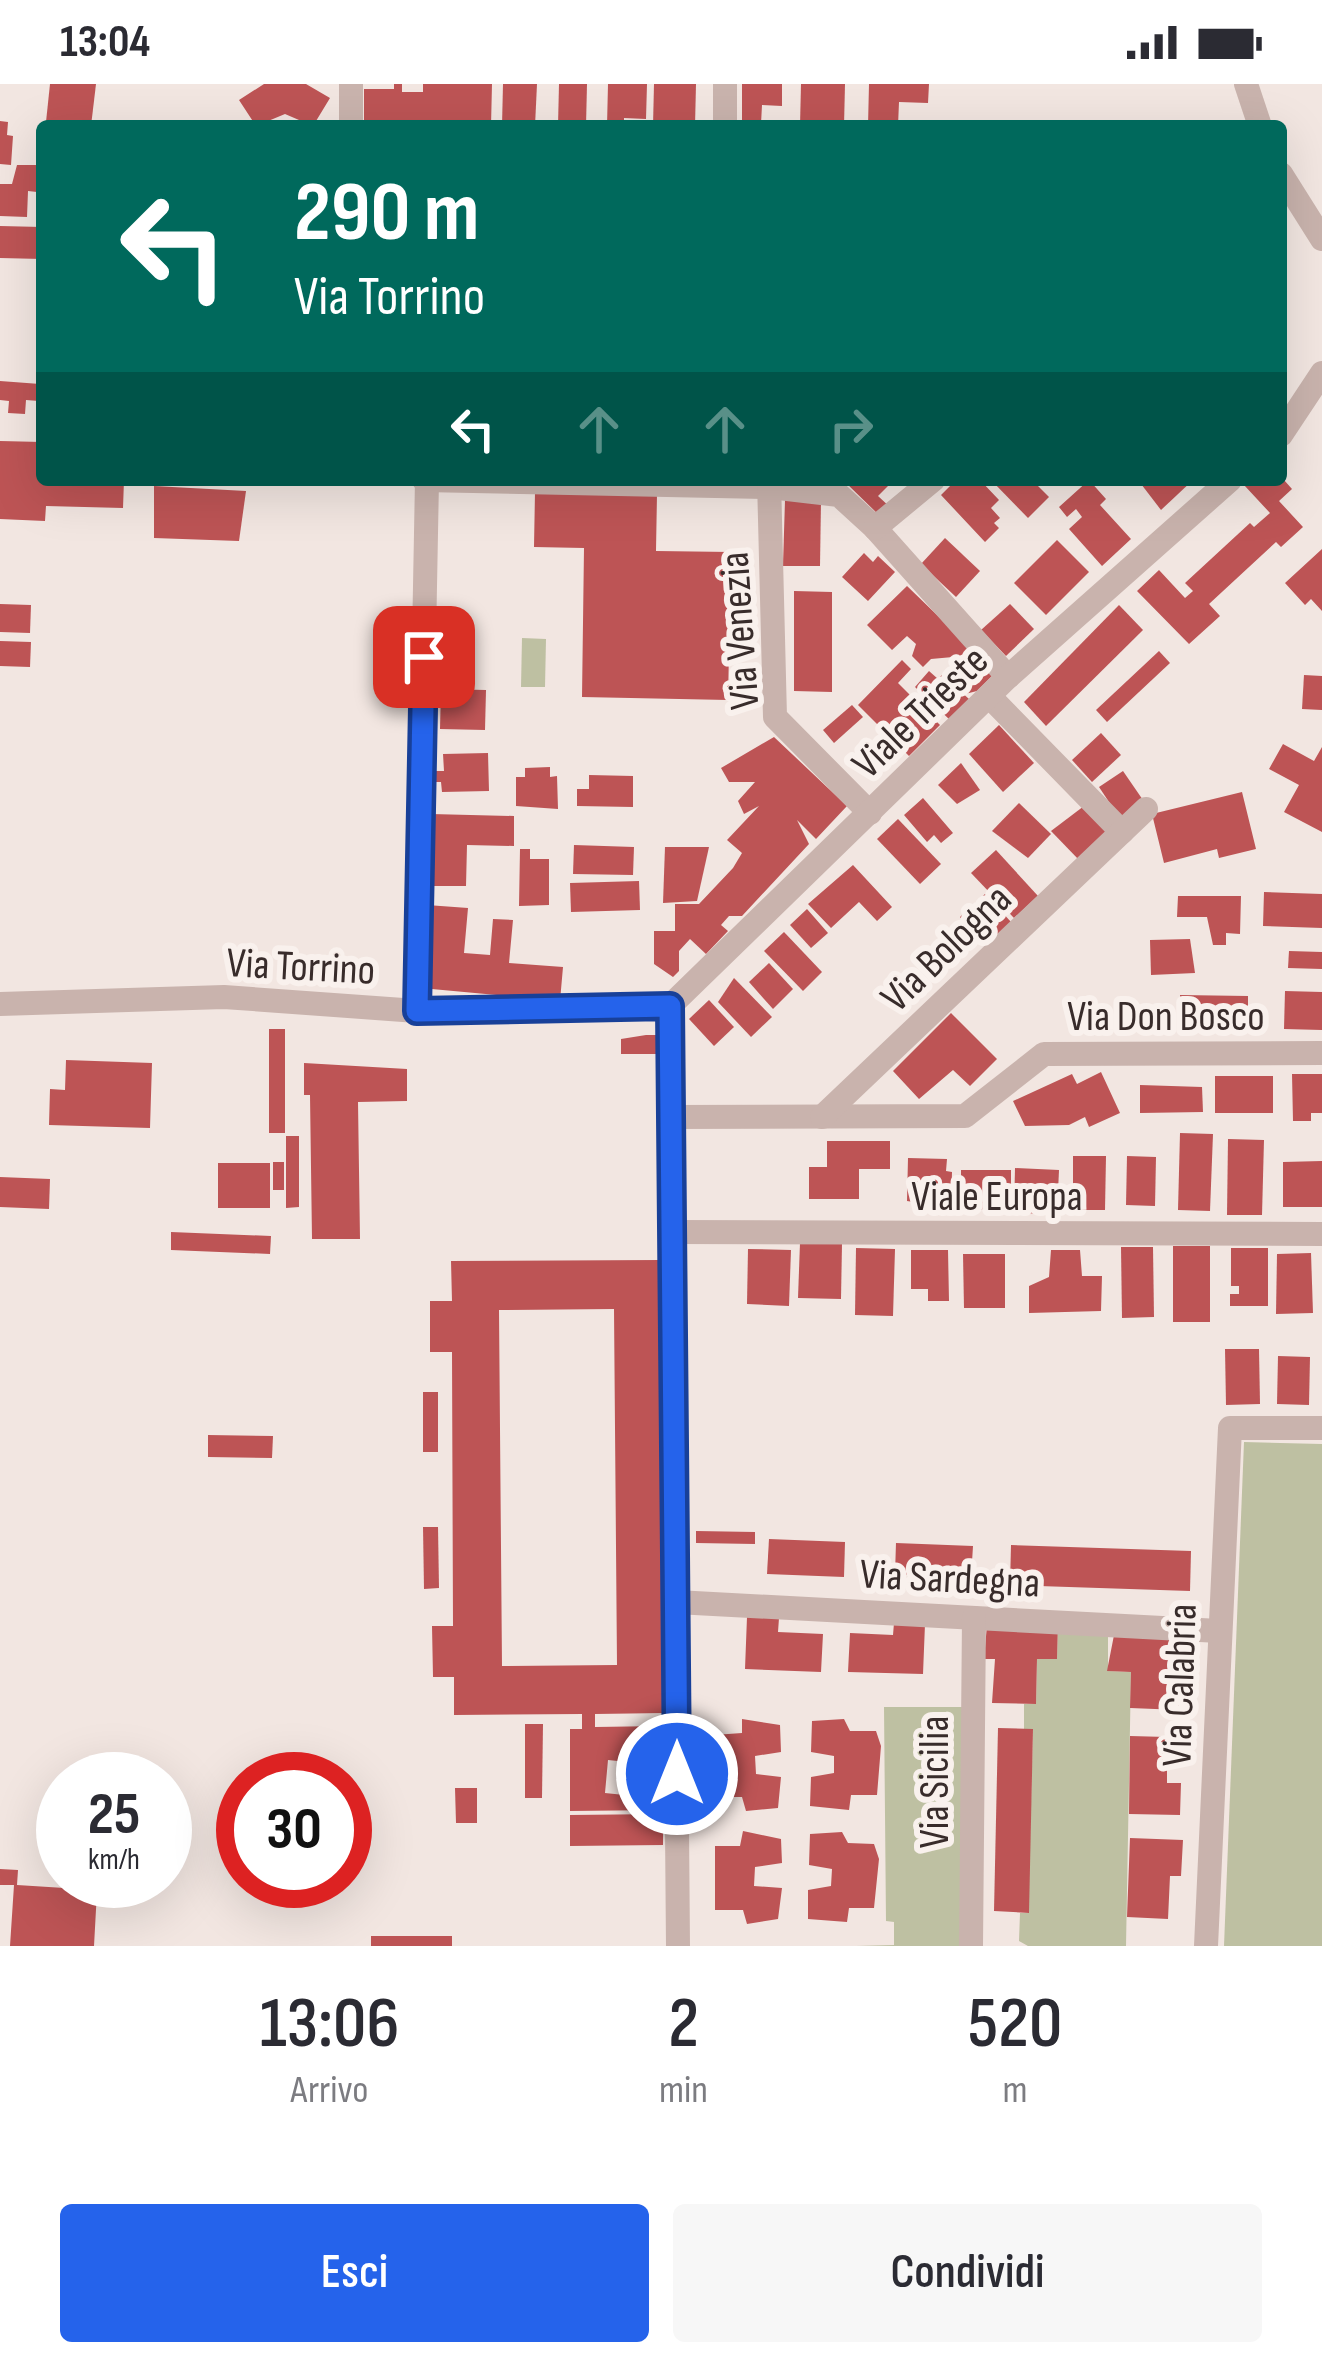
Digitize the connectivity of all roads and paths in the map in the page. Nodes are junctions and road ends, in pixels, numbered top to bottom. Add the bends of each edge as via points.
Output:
1 (351, 84) edge
2 (725, 84) edge
3 (1246, 84) edge
4 (351, 120) edge
5 (725, 120) edge
6 (1258, 120) edge
7 (1287, 184) edge
8 (1322, 239) edge
9 (1322, 373) edge
10 (1287, 426) edge
11 (426, 486) edge
12 (769, 486) edge
13 (786, 486) edge
14 (926, 486) edge
15 (1223, 486) edge
16 (875, 528) junction
17 (1008, 676) junction
18 (988, 696) junction
19 (1146, 809) dead end
20 (870, 813) junction
21 (1122, 832) junction
22 (0, 1004) edge
23 (670, 1006) junction
24 (417, 1011) junction
25 (1322, 1053) edge
26 (671, 1118) junction
27 (823, 1118) junction
28 (672, 1232) junction
29 (1322, 1234) edge
30 (1322, 1428) edge
31 (676, 1602) junction
32 (974, 1618) junction
33 (1220, 1631) junction
34 (678, 1946) edge
35 (971, 1946) edge
36 (1206, 1946) edge

1 - 4 street
2 - 5 street
3 - 6 street
7 - 8 street
9 - 10 street
11 - 24 street
12 - 20 street, Via Venezia via 775,717
13 - 16 street via 839,495
14 - 16 street
15 - 17 street, Viale Trieste
16 - 17 street
17 - 18 street, Viale Trieste
18 - 20 street, Viale Trieste
18 - 21 street
19 - 21 street, Via Bologna
20 - 23 street, Viale Trieste
21 - 27 street, Via Bologna
22 - 24 street, Via Torrino via 224,998
23 - 24 street, Via Torrino
23 - 26 street
25 - 27 street, Via Don Bosco via 1044,1054 965,1116
26 - 27 street, Via Don Bosco
26 - 28 street
28 - 29 street, Viale Europa
28 - 31 street
30 - 33 street, Via Calabria via 1230,1428
31 - 32 street, Via Sardegna
31 - 34 street
32 - 33 street, Via Sardegna
32 - 35 street, Via Sicilia
33 - 36 street, Via Calabria

